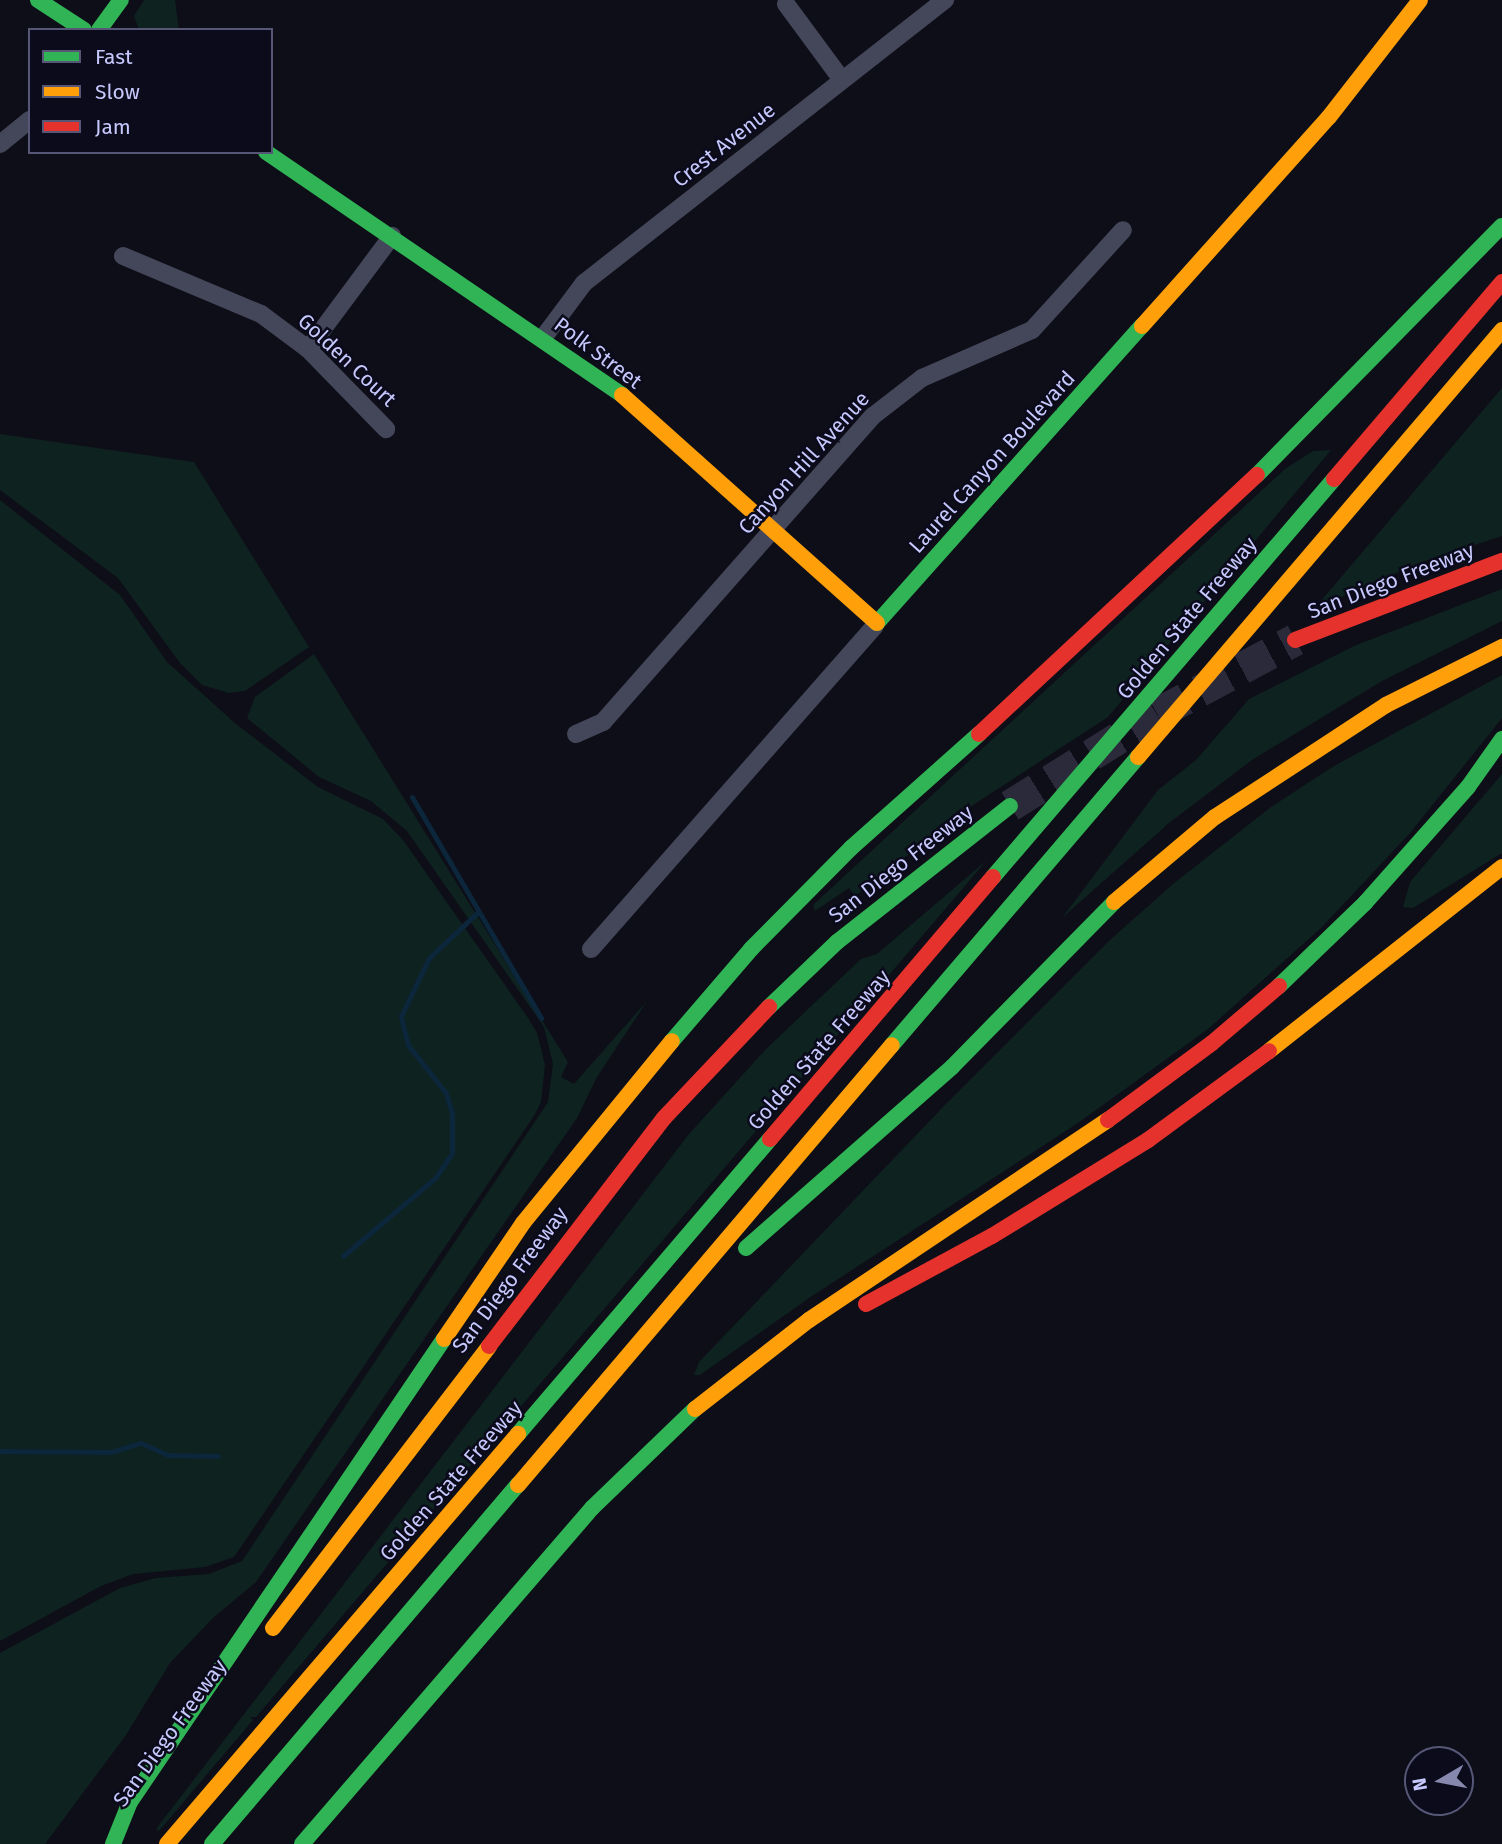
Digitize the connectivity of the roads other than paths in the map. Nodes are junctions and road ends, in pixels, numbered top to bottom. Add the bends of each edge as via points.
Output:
1 (38, 0) edge
2 (121, 0) edge
3 (945, 0) edge
4 (1420, 0) edge
5 (786, 4) dead end
6 (81, 28) edge
7 (100, 28) edge
8 (842, 80) junction
9 (28, 122) edge
10 (0, 144) edge
11 (269, 154) edge
12 (1502, 226) edge
13 (1123, 230) dead end
14 (392, 236) junction
15 (123, 256) dead end
16 (1502, 282) edge
17 (1502, 330) edge
18 (543, 338) junction
19 (308, 349) junction
20 (386, 429) dead end
21 (773, 531) junction
22 (1502, 561) edge
23 (1490, 585) dead end
24 (875, 626) junction
25 (1314, 633) junction
26 (1295, 640) tunnel mouth
27 (1502, 647) edge
28 (576, 734) dead end
29 (1502, 739) edge
30 (1065, 795) junction
31 (1010, 806) tunnel mouth
32 (1095, 835) dead end
33 (1502, 867) edge
34 (590, 950) dead end
35 (973, 978) dead end
36 (825, 1154) dead end
37 (735, 1374) junction
38 (265, 1638) dead end
39 (226, 1692) dead end
40 (114, 1844) edge
41 (167, 1844) edge
42 (196, 1844) edge
43 (212, 1844) edge
44 (302, 1844) edge

1 - 6 main road
2 - 7 main road
3 - 8 street, Crest Avenue
4 - 24 main road, Laurel Canyon Boulevard via 1329,117
5 - 8 street
8 - 18 street, Crest Avenue via 584,284
9 - 10 street
11 - 14 main road, Polk Street
12 - 40 main road via 1272,460 1008,709 851,848 706,1001 523,1223 130,1802
13 - 21 street, Canyon Hill Avenue via 1031,330 901,391 873,416
14 - 18 main road, Polk Street
14 - 19 street
15 - 19 street, Golden Court via 251,309
16 - 30 main road, Golden State Freeway
17 - 43 main road
18 - 21 main road, Polk Street via 626,398
19 - 20 street, Golden Court
21 - 24 main road, Polk Street
21 - 28 street, Canyon Hill Avenue via 603,722
22 - 25 main road, San Diego Freeway
23 - 25 main road via 1342,641
24 - 34 street, Laurel Canyon Boulevard
25 - 26 main road, San Diego Freeway
27 - 36 main road via 1386,705 1215,817 1107,908 952,1067 742,1253
29 - 37 main road via 1468,787 1365,903 1296,971 1212,1043 1090,1133
30 - 41 main road, Golden State Freeway
30 - 42 main road via 1059,833
31 - 38 main road, San Diego Freeway via 837,942 749,1026 664,1118
32 - 35 main road
33 - 37 main road via 1245,1070 1148,1140 992,1236
37 - 44 main road via 592,1508
39 - 40 main road, San Diego Freeway

